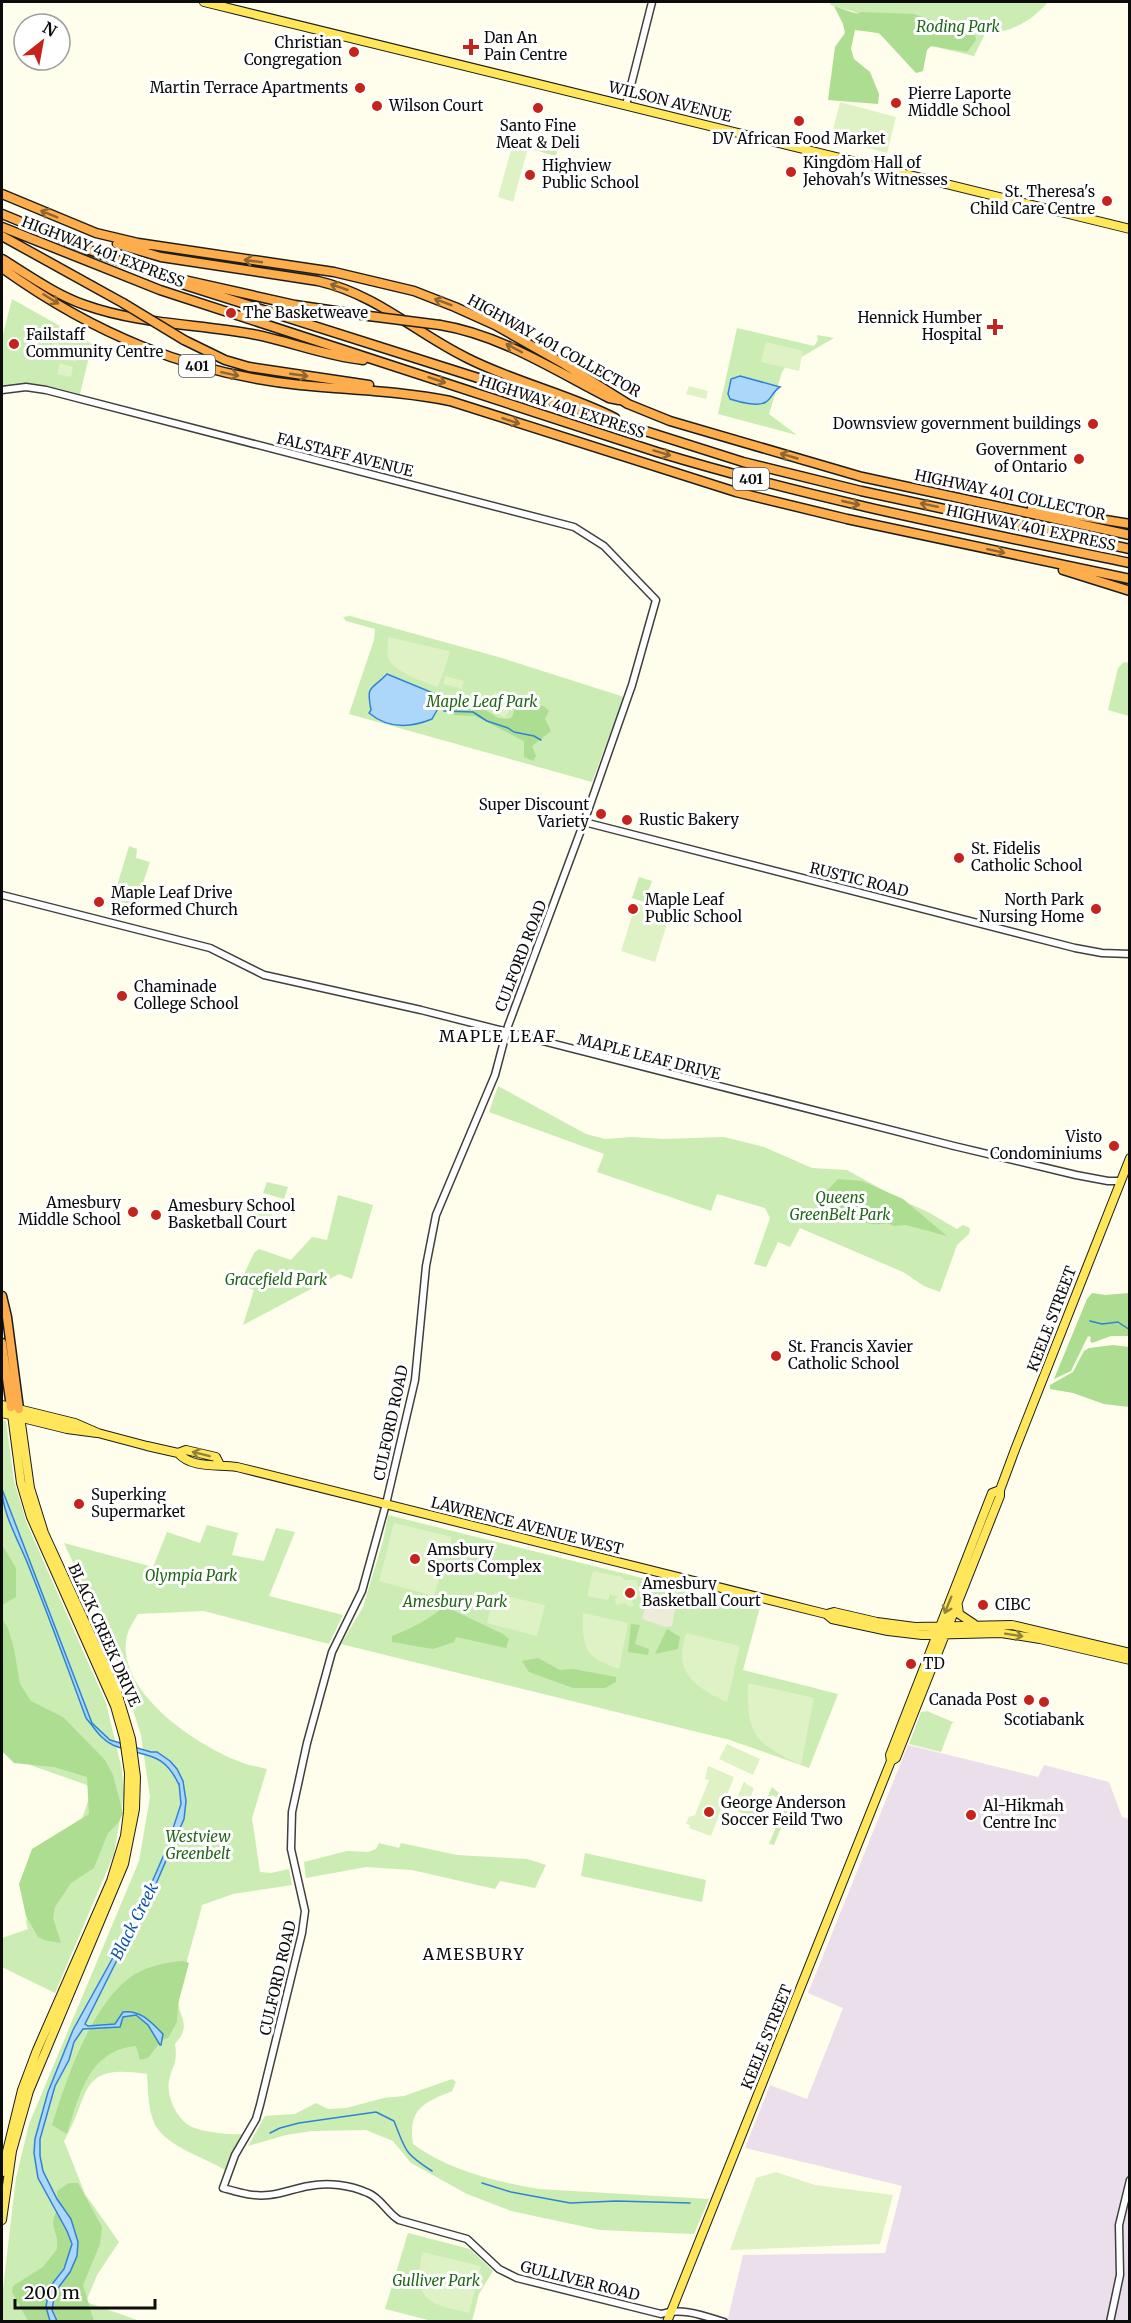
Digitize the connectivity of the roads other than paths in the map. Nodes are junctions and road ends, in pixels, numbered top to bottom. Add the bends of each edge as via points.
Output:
1 (204, 2) edge
2 (652, 2) edge
3 (626, 105) junction
4 (2, 194) edge
5 (2, 214) edge
6 (2, 227) edge
7 (1130, 230) edge
8 (96, 233) junction
9 (2, 236) edge
10 (2, 259) edge
11 (2, 268) edge
12 (154, 274) junction
13 (381, 362) junction
14 (2, 390) edge
15 (415, 394) junction
16 (623, 401) junction
17 (638, 429) junction
18 (1010, 508) junction
19 (1130, 524) edge
20 (1130, 535) edge
21 (1130, 549) edge
22 (1044, 561) junction
23 (1130, 563) edge
24 (1130, 579) edge
25 (1130, 591) edge
26 (656, 600) joint
27 (584, 822) junction
28 (2, 895) edge
29 (1130, 954) edge
30 (506, 1032) junction
31 (1130, 1158) edge
32 (1121, 1181) junction
33 (2, 1296) edge
34 (2, 1343) edge
35 (13, 1411) edge
36 (2, 1413) edge
37 (1000, 1490) junction
38 (386, 1504) junction
39 (958, 1605) junction
40 (827, 1614) junction
41 (977, 1625) junction
42 (938, 1631) junction
43 (947, 1631) junction
44 (922, 1635) junction
45 (1040, 1635) junction
46 (1130, 1653) edge
47 (929, 1654) junction
48 (1130, 1660) edge
49 (914, 1702) junction
50 (130, 1756) junction
51 (2, 2172) edge
52 (1130, 2180) edge
53 (223, 2188) joint
54 (2, 2220) edge
55 (673, 2310) junction
56 (668, 2322) edge
57 (724, 2322) edge
58 (1110, 2322) edge

1 - 3 main road, WILSON AVENUE
2 - 3 street
3 - 7 main road, WILSON AVENUE
8 -> 4 highway, HIGHWAY 401 COLLECTOR / 401
5 - 12 highway, HIGHWAY 401 EXPRESS / 401
6 - 13 highway, HIGHWAY 401 EXPRESS / 401 via 160,291
16 -> 8 highway, HIGHWAY 401 COLLECTOR / 401 via 495,325 414,291 334,272 186,252
17 -> 8 highway via 467,358 380,304 340,286 161,257 108,241
9 -> 15 highway, bridge via 214,356 249,367
10 - 13 highway via 60,293 102,311 252,334 351,359
11 -> 15 highway, 401 via 105,332 174,359 243,377
16 -> 12 highway, bridge via 609,398 507,345 462,329 295,305
12 - 17 highway, HIGHWAY 401 EXPRESS / 401
13 -> 23 highway, HIGHWAY 401 EXPRESS / 401 via 737,476
14 - 26 street, FALSTAFF AVENUE via 26,387 63,394 574,527 604,546
15 -> 22 highway, 401 via 450,401 736,492
18 -> 16 highway, HIGHWAY 401 COLLECTOR / 401 via 862,477 681,424
21 -> 17 highway, HIGHWAY 401 EXPRESS / 401 via 742,462
18 - 19 highway via 1029,507
18 - 20 highway, HIGHWAY 401 COLLECTOR / 401
22 - 24 highway, 401
22 - 25 highway
26 - 27 street, CULFORD ROAD
27 - 29 street, RUSTIC ROAD via 1075,948
27 - 30 street, CULFORD ROAD
28 - 30 street, MAPLE LEAF DRIVE via 218,951 264,975
30 - 32 street, MAPLE LEAF DRIVE via 954,1146 1076,1175
30 - 38 street, CULFORD ROAD via 486,1096 436,1215 426,1266 415,1380
31 - 32 main road, KEELE STREET
32 - 37 main road, KEELE STREET
33 - 35 highway, BLACK CREEK DRIVE
34 - 35 highway, BLACK CREEK DRIVE
35 - 36 main road, LAWRENCE AVENUE WEST
35 - 38 main road, LAWRENCE AVENUE WEST via 86,1426 98,1433 178,1453 184,1460 220,1464
35 - 50 main road, BLACK CREEK DRIVE via 35,1507 117,1692
37 - 39 main road, KEELE STREET
37 -> 42 main road, KEELE STREET via 993,1493
38 - 40 main road, LAWRENCE AVENUE WEST
38 - 53 street, CULFORD ROAD via 362,1591 332,1652 307,1743 291,1827 291,1849 305,1906 302,1933 258,2112
39 - 41 main road via 958,1614
39 - 43 main road, KEELE STREET
40 - 42 main road, LAWRENCE AVENUE WEST via 834,1612
40 - 44 main road, LAWRENCE AVENUE WEST via 832,1619 870,1629
41 - 43 main road, LAWRENCE AVENUE WEST
41 - 45 main road, LAWRENCE AVENUE WEST via 1012,1625
42 - 43 main road, LAWRENCE AVENUE WEST
42 - 44 main road, LAWRENCE AVENUE WEST
42 - 47 main road, KEELE STREET
43 -> 45 main road, LAWRENCE AVENUE WEST
43 - 49 main road, KEELE STREET
44 - 47 main road via 929,1644
45 - 46 main road, LAWRENCE AVENUE WEST
45 - 48 main road, LAWRENCE AVENUE WEST
47 - 49 main road, KEELE STREET
49 - 55 main road, KEELE STREET via 896,1758 891,1761
50 - 51 main road, BLACK CREEK DRIVE via 128,1812 118,1863 37,2050 14,2118
50 - 54 main road, BLACK CREEK DRIVE via 136,1777 135,1809 124,1864 28,2091 8,2173
52 - 58 street via 1119,2225 1120,2275
53 - 55 street, GULLIVER ROAD via 266,2196 327,2184 369,2193 399,2220 467,2239 499,2269 517,2278 662,2314
55 - 56 main road, KEELE STREET
55 - 57 street, GULLIVER ROAD

